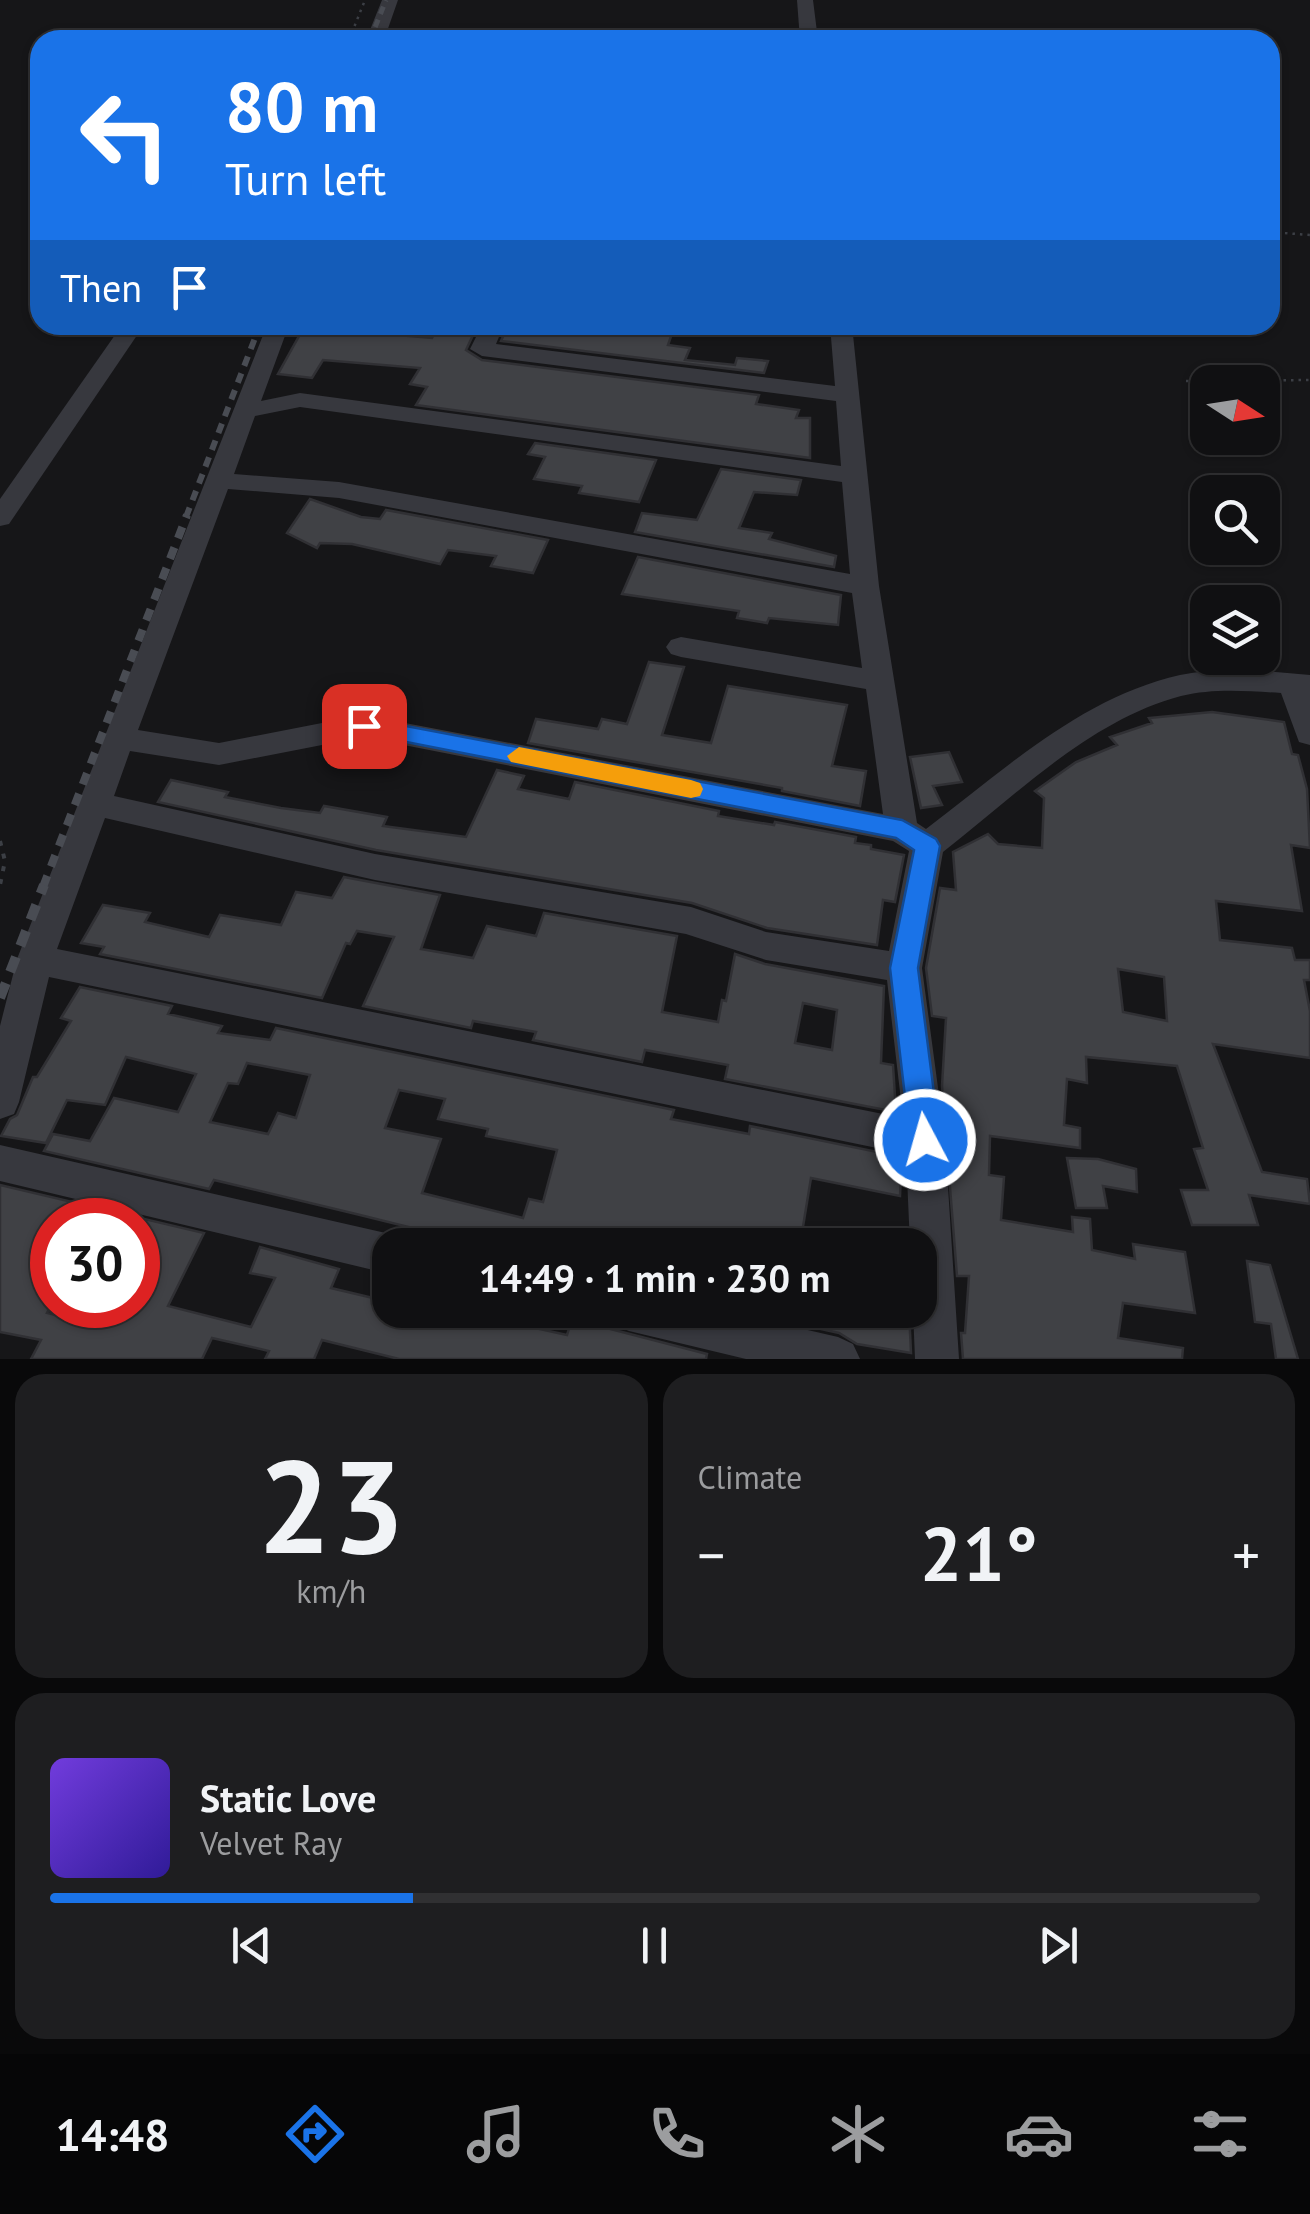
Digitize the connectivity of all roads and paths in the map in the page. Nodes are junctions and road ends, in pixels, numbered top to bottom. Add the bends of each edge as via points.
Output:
1 (365, 0) edge
2 (390, 0) edge
3 (804, 0) edge
4 (353, 30) edge
5 (379, 30) edge
6 (808, 30) edge
7 (1280, 232) edge
8 (1310, 234) edge
9 (127, 335) edge
10 (274, 335) edge
11 (489, 335) edge
12 (836, 335) edge
13 (1310, 380) edge
14 (1186, 381) dead end
15 (848, 395) junction
16 (246, 411) junction
17 (857, 476) junction
18 (220, 481) junction
19 (0, 518) edge
20 (865, 586) junction
21 (680, 646) dead end
22 (880, 682) junction
23 (1302, 684) edge
24 (1310, 734) edge
25 (120, 738) junction
26 (96, 804) junction
27 (915, 838) junction
28 (0, 841) edge
29 (0, 885) edge
30 (35, 959) junction
31 (904, 968) junction
32 (0, 1102) edge
33 (925, 1140) junction
34 (0, 1163) edge
35 (372, 1250) edge
36 (705, 1328) edge
37 (838, 1359) edge
38 (937, 1359) edge

1 - 4 path
2 - 5 street
3 - 6 street
7 - 8 path
9 - 19 street
10 - 16 street
11 - 15 street via 482,350
12 - 15 street
13 - 14 path
15 - 17 street
16 - 17 street via 300,400
16 - 18 street
17 - 20 street
18 - 20 street via 339,490
18 - 25 street
20 - 22 street
21 - 22 street
22 - 27 street
23 - 24 street
23 - 27 street via 1182,686 1124,704
25 - 26 street
25 - 27 street via 218,754 364,726
26 - 30 street
26 - 31 street via 374,866 692,921 766,946
27 - 31 street
28 - 29 path
30 - 32 street
30 - 33 street
31 - 33 street
33 - 38 street
34 - 35 street
36 - 37 street

